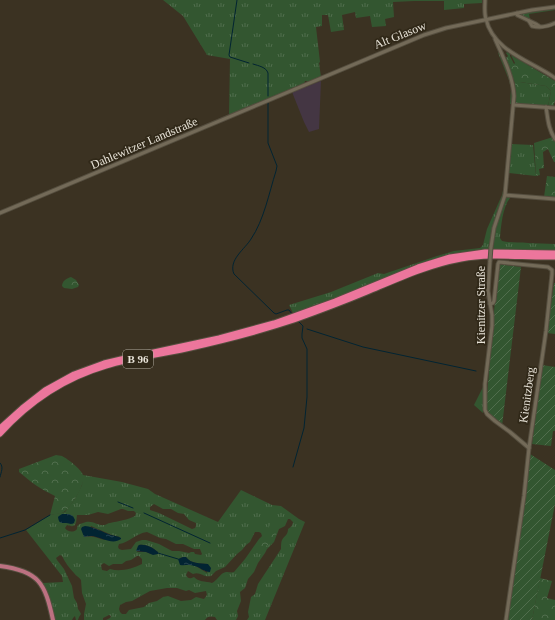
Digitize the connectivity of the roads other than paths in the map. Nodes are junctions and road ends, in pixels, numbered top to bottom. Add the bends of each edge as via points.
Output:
1 (485, 0) edge
2 (555, 7) edge
3 (516, 13) junction
4 (494, 18) junction
5 (486, 20) junction
6 (555, 23) edge
7 (490, 30) junction
8 (495, 39) junction
9 (505, 47) junction
10 (501, 51) junction
11 (555, 78) edge
12 (295, 89) joint
13 (514, 105) junction
14 (546, 107) junction
15 (555, 108) edge
16 (555, 139) edge
17 (505, 194) junction
18 (555, 199) edge
19 (0, 213) edge
20 (555, 253) edge
21 (555, 257) edge
22 (490, 304) junction
23 (298, 316) junction
24 (291, 319) junction
25 (0, 428) edge
26 (0, 434) edge
27 (529, 448) junction
28 (0, 566) edge
29 (53, 620) edge
30 (506, 620) edge

1 - 5 street, Kienitzer Straße
2 - 3 street, Alt Glasow
3 - 4 street, Alt Glasow
3 - 6 street via 532,26 548,26
4 - 5 street, Alt Glasow
4 - 7 street
5 - 7 street, Kienitzer Straße
5 - 12 street, Alt Glasow via 425,34
7 - 8 street, Kienitzer Straße
8 - 9 street
8 - 10 street, Kienitzer Straße
9 - 10 street
9 - 11 street
10 - 13 street, Kienitzer Straße via 513,84
12 - 19 street, Dahlewitzer Landstraße
13 - 14 street
13 - 17 street, Kienitzer Straße
14 - 15 street
14 - 16 street via 548,126
17 - 18 street
17 - 22 street, Kienitzer Straße, bridge via 491,247 488,287
20 - 23 highway, B 96 via 485,252 450,257 418,266
21 - 23 highway, B 96 via 485,256 448,261 338,304
22 - 27 street, Kienitzer Straße via 492,326 485,410
22 - 27 street, Kienitzberg via 494,301 499,262 548,267 552,270
23 - 24 highway, B 96
24 - 25 highway, B 96 via 219,338 121,358 87,369 45,390
24 - 26 highway, B 96 via 251,333 117,363 89,372 43,396 24,410
27 - 30 street, Kienitzberg
28 - 29 main road via 26,572 38,580 45,591

